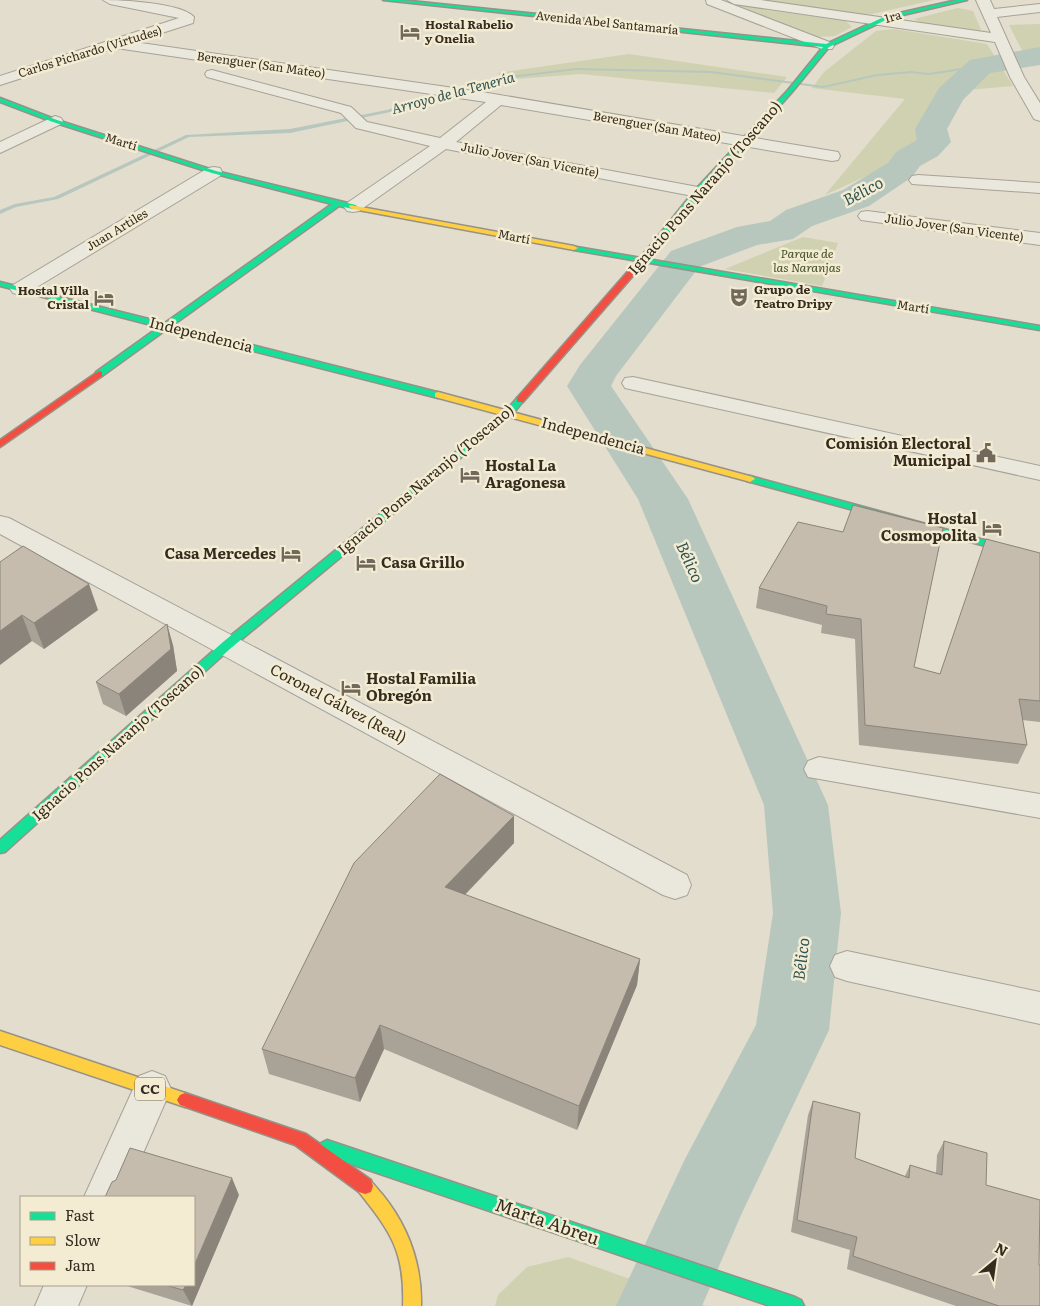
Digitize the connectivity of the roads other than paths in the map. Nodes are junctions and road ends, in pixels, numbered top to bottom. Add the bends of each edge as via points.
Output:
1 (110, 0) edge
2 (386, 0) edge
3 (734, 0) edge
4 (964, 0) edge
5 (983, 0) edge
6 (712, 1) edge
7 (1040, 8) edge
8 (989, 14) junction
9 (878, 21) junction
10 (118, 44) junction
11 (1002, 44) junction
12 (828, 46) junction
13 (288, 68) junction
14 (212, 74) dead end
15 (0, 81) edge
16 (265, 88) junction
17 (490, 98) junction
18 (0, 100) edge
19 (1036, 102) edge
20 (1040, 116) edge
21 (55, 121) junction
22 (744, 142) junction
23 (443, 144) junction
24 (0, 148) edge
25 (832, 156) dead end
26 (214, 172) junction
27 (918, 180) dead end
28 (1040, 188) edge
29 (698, 192) junction
30 (345, 205) junction
31 (867, 216) dead end
32 (1040, 239) edge
33 (642, 261) junction
34 (8, 286) edge
35 (166, 326) junction
36 (1040, 328) edge
37 (633, 383) dead end
38 (508, 414) junction
39 (0, 444) edge
40 (1040, 473) edge
41 (0, 524) edge
42 (1040, 558) edge
43 (226, 645) junction
44 (819, 769) dead end
45 (1040, 806) edge
46 (0, 848) edge
47 (676, 885) dead end
48 (847, 966) dead end
49 (1040, 1008) edge
50 (0, 1038) edge
51 (152, 1089) junction
52 (300, 1139) junction
53 (104, 1196) edge
54 (66, 1286) edge
55 (56, 1306) edge
56 (412, 1306) edge
57 (795, 1306) edge

1 - 10 street, Carlos Pichardo (Virtudes) via 179,13 188,20
2 - 12 street, Avenida Abel Santamaría
3 - 9 street
4 - 9 street, 1ra
5 - 8 street
6 - 12 street
7 - 8 street
8 - 11 street
9 - 11 street
9 - 12 street, 1ra
10 - 13 street, Berenguer (San Mateo)
10 - 15 street, Carlos Pichardo (Virtudes)
11 - 19 street via 1017,76
12 - 22 street, Ignacio Pons Naranjo (Toscano)
13 - 16 street
13 - 17 street, Berenguer (San Mateo)
14 - 16 street
16 - 23 street, Julio Jover (San Vicente) via 346,110 362,125
17 - 22 street, Berenguer (San Mateo)
17 - 23 street
18 - 21 street, Martí
19 - 20 street
21 - 24 street
21 - 26 street, Martí
22 - 25 street, Berenguer (San Mateo)
22 - 29 street, Ignacio Pons Naranjo (Toscano)
23 - 29 street, Julio Jover (San Vicente)
23 - 30 street
26 - 30 street, Martí
26 - 34 street, Juan Artiles
27 - 28 street
29 - 33 street, Ignacio Pons Naranjo (Toscano)
30 - 33 street, Martí
30 - 35 street
31 - 32 street, Julio Jover (San Vicente)
33 - 36 street, Martí
33 - 38 street, Ignacio Pons Naranjo (Toscano)
34 - 35 street, Independencia
35 - 38 street, Independencia
35 - 39 street
37 - 40 street
38 - 42 street, Independencia
38 - 43 street, Ignacio Pons Naranjo (Toscano)
41 - 43 street, Coronel Gálvez (Real)
43 - 46 street, Ignacio Pons Naranjo (Toscano)
43 - 47 street, Coronel Gálvez (Real)
44 - 45 street
48 - 49 street
50 - 51 street, CC
51 - 52 street, CC
51 - 53 street
52 - 56 street, CC via 362,1184 393,1222 408,1257
52 - 57 street, Marta Abreu
54 - 55 street

